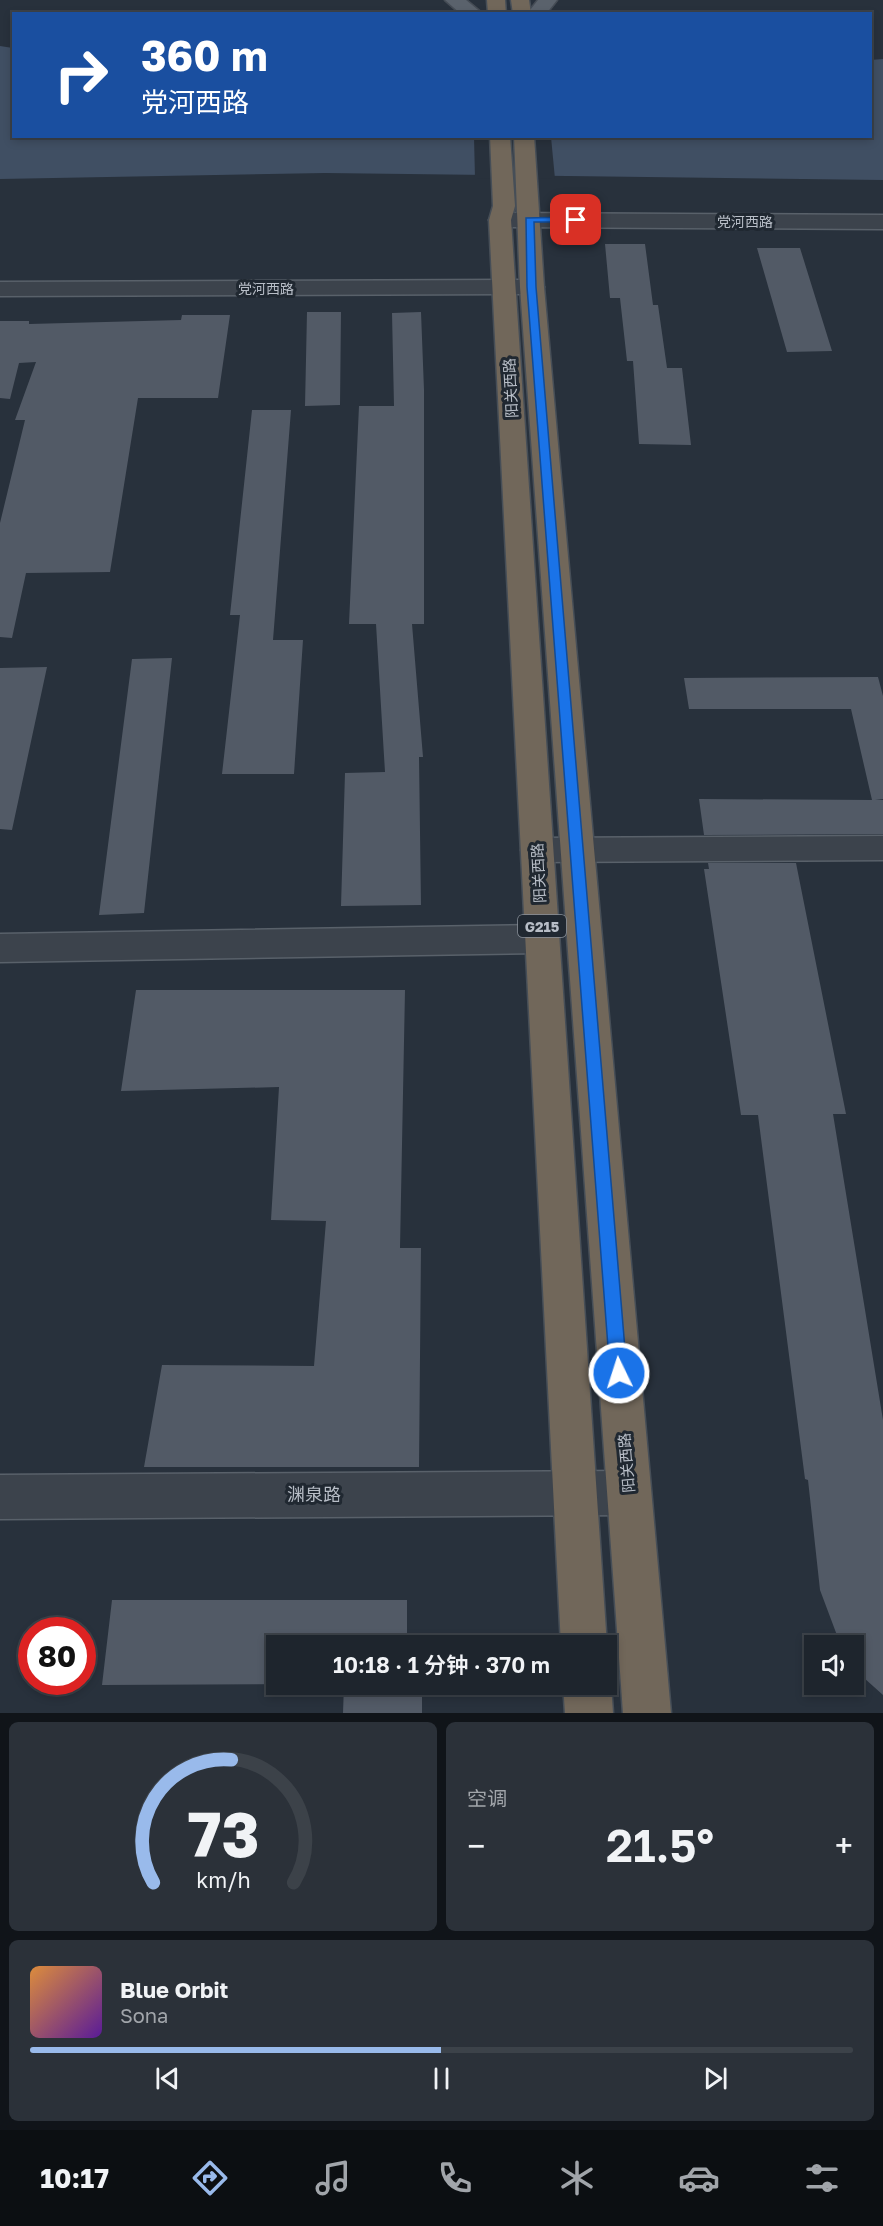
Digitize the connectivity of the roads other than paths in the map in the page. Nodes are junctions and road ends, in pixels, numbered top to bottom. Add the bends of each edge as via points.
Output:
1 (454, 0) edge
2 (548, 0) edge
3 (471, 12) edge
4 (538, 12) edge
5 (500, 138) edge
6 (524, 138) edge
7 (515, 213) junction
8 (883, 222) edge
9 (518, 287) junction
10 (0, 289) edge
11 (883, 848) edge
12 (577, 849) junction
13 (537, 850) junction
14 (542, 939) junction
15 (0, 948) edge
16 (575, 1493) junction
17 (628, 1493) junction
18 (0, 1497) edge
19 (584, 1635) edge
20 (588, 1695) edge
21 (589, 1713) edge
22 (647, 1713) edge

1 - 3 main road
2 - 4 main road
5 - 7 highway, 阳关西路 / G215
6 - 7 highway, 阳关西路 / G215
7 - 8 street, 党河西路
7 - 9 highway, 阳关西路 / G215
9 - 10 street, 党河西路
9 - 12 highway, 阳关西路 / G215
9 - 13 highway, 阳关西路 / G215
11 - 12 street
12 - 13 street
12 - 17 highway, 阳关西路 / G215
13 - 14 highway, 阳关西路 / G215
14 - 15 street
14 - 16 highway, 阳关西路 / G215
16 - 17 street, 渊泉路
16 - 18 street, 渊泉路
16 - 19 highway, 阳关西路 / G215
17 - 22 highway, 阳关西路 / G215
20 - 21 highway

